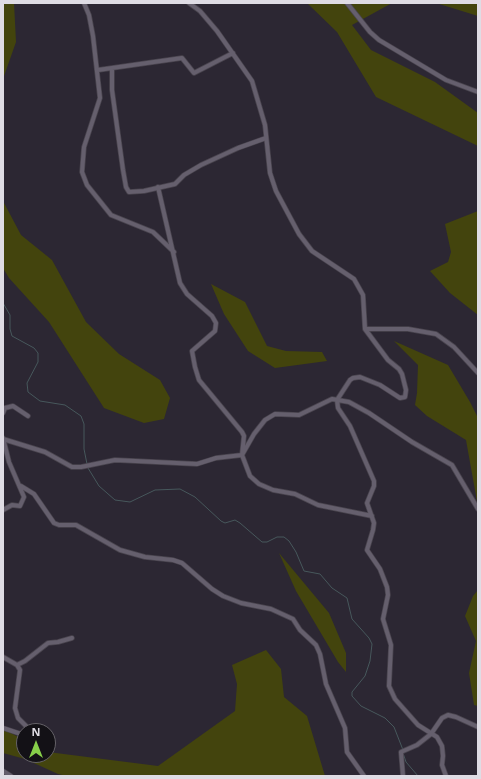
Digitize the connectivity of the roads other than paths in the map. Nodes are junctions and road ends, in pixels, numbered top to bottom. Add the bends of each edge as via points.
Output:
1 (84, 3) edge
2 (189, 3) edge
3 (347, 3) edge
4 (233, 53) junction
5 (112, 69) junction
6 (98, 70) junction
7 (478, 92) edge
8 (266, 138) junction
9 (158, 187) junction
10 (174, 252) junction
11 (365, 329) junction
12 (478, 374) edge
13 (337, 400) junction
14 (3, 413) edge
15 (28, 416) dead end
16 (3, 439) edge
17 (242, 455) junction
18 (21, 486) junction
19 (478, 509) edge
20 (3, 510) edge
21 (372, 516) junction
22 (72, 638) dead end
23 (3, 657) edge
24 (17, 665) junction
25 (23, 723) edge
26 (478, 727) edge
27 (3, 728) edge
28 (16, 732) edge
29 (430, 734) junction
30 (3, 771) edge
31 (11, 776) edge
32 (364, 776) edge
33 (403, 776) edge
34 (446, 776) edge

1 - 6 street via 89,15
2 - 4 street via 200,11
3 - 7 street via 379,40 446,80
4 - 5 street via 194,73 182,58
4 - 8 street via 252,81 262,112
5 - 6 street
5 - 9 street via 112,90 126,187 133,193
6 - 10 street via 100,98 84,147 82,172 86,185 111,215 153,232
8 - 9 street via 201,165 175,184
8 - 11 street via 270,173 289,217 312,251 354,279 363,295
9 - 10 street
10 - 17 street via 180,284 216,323 215,331 192,351 195,367 199,380 242,432
11 - 12 street via 408,329 436,334 454,347
11 - 13 street via 388,360 401,371 406,395 400,398 380,385 360,377 350,380
13 - 17 street via 326,401 299,415 275,414 265,420
13 - 19 street via 349,402 369,412 412,442 452,464
13 - 21 street via 338,408 350,426 374,481 367,503
14 - 15 street via 8,406 14,406
16 - 17 street via 45,452 72,467 115,460 197,464 216,458
16 - 18 street via 9,462
17 - 21 street via 250,476 259,484 273,490 295,494 318,505
18 - 20 street via 24,502 20,506
18 - 32 street via 34,494 54,523 76,525 120,550 182,563 223,596 294,619 300,630 316,644 326,684 344,724 347,752
21 - 29 street via 373,530 367,550 380,568 388,587 383,619 391,645 389,686 402,708
22 - 24 street via 48,643
23 - 24 street
24 - 25 street via 21,677 15,708 18,718
26 - 29 street via 466,720 448,715 442,718
27 - 28 street
29 - 33 street via 401,752
29 - 34 street via 437,737 442,746 442,765
30 - 31 street

